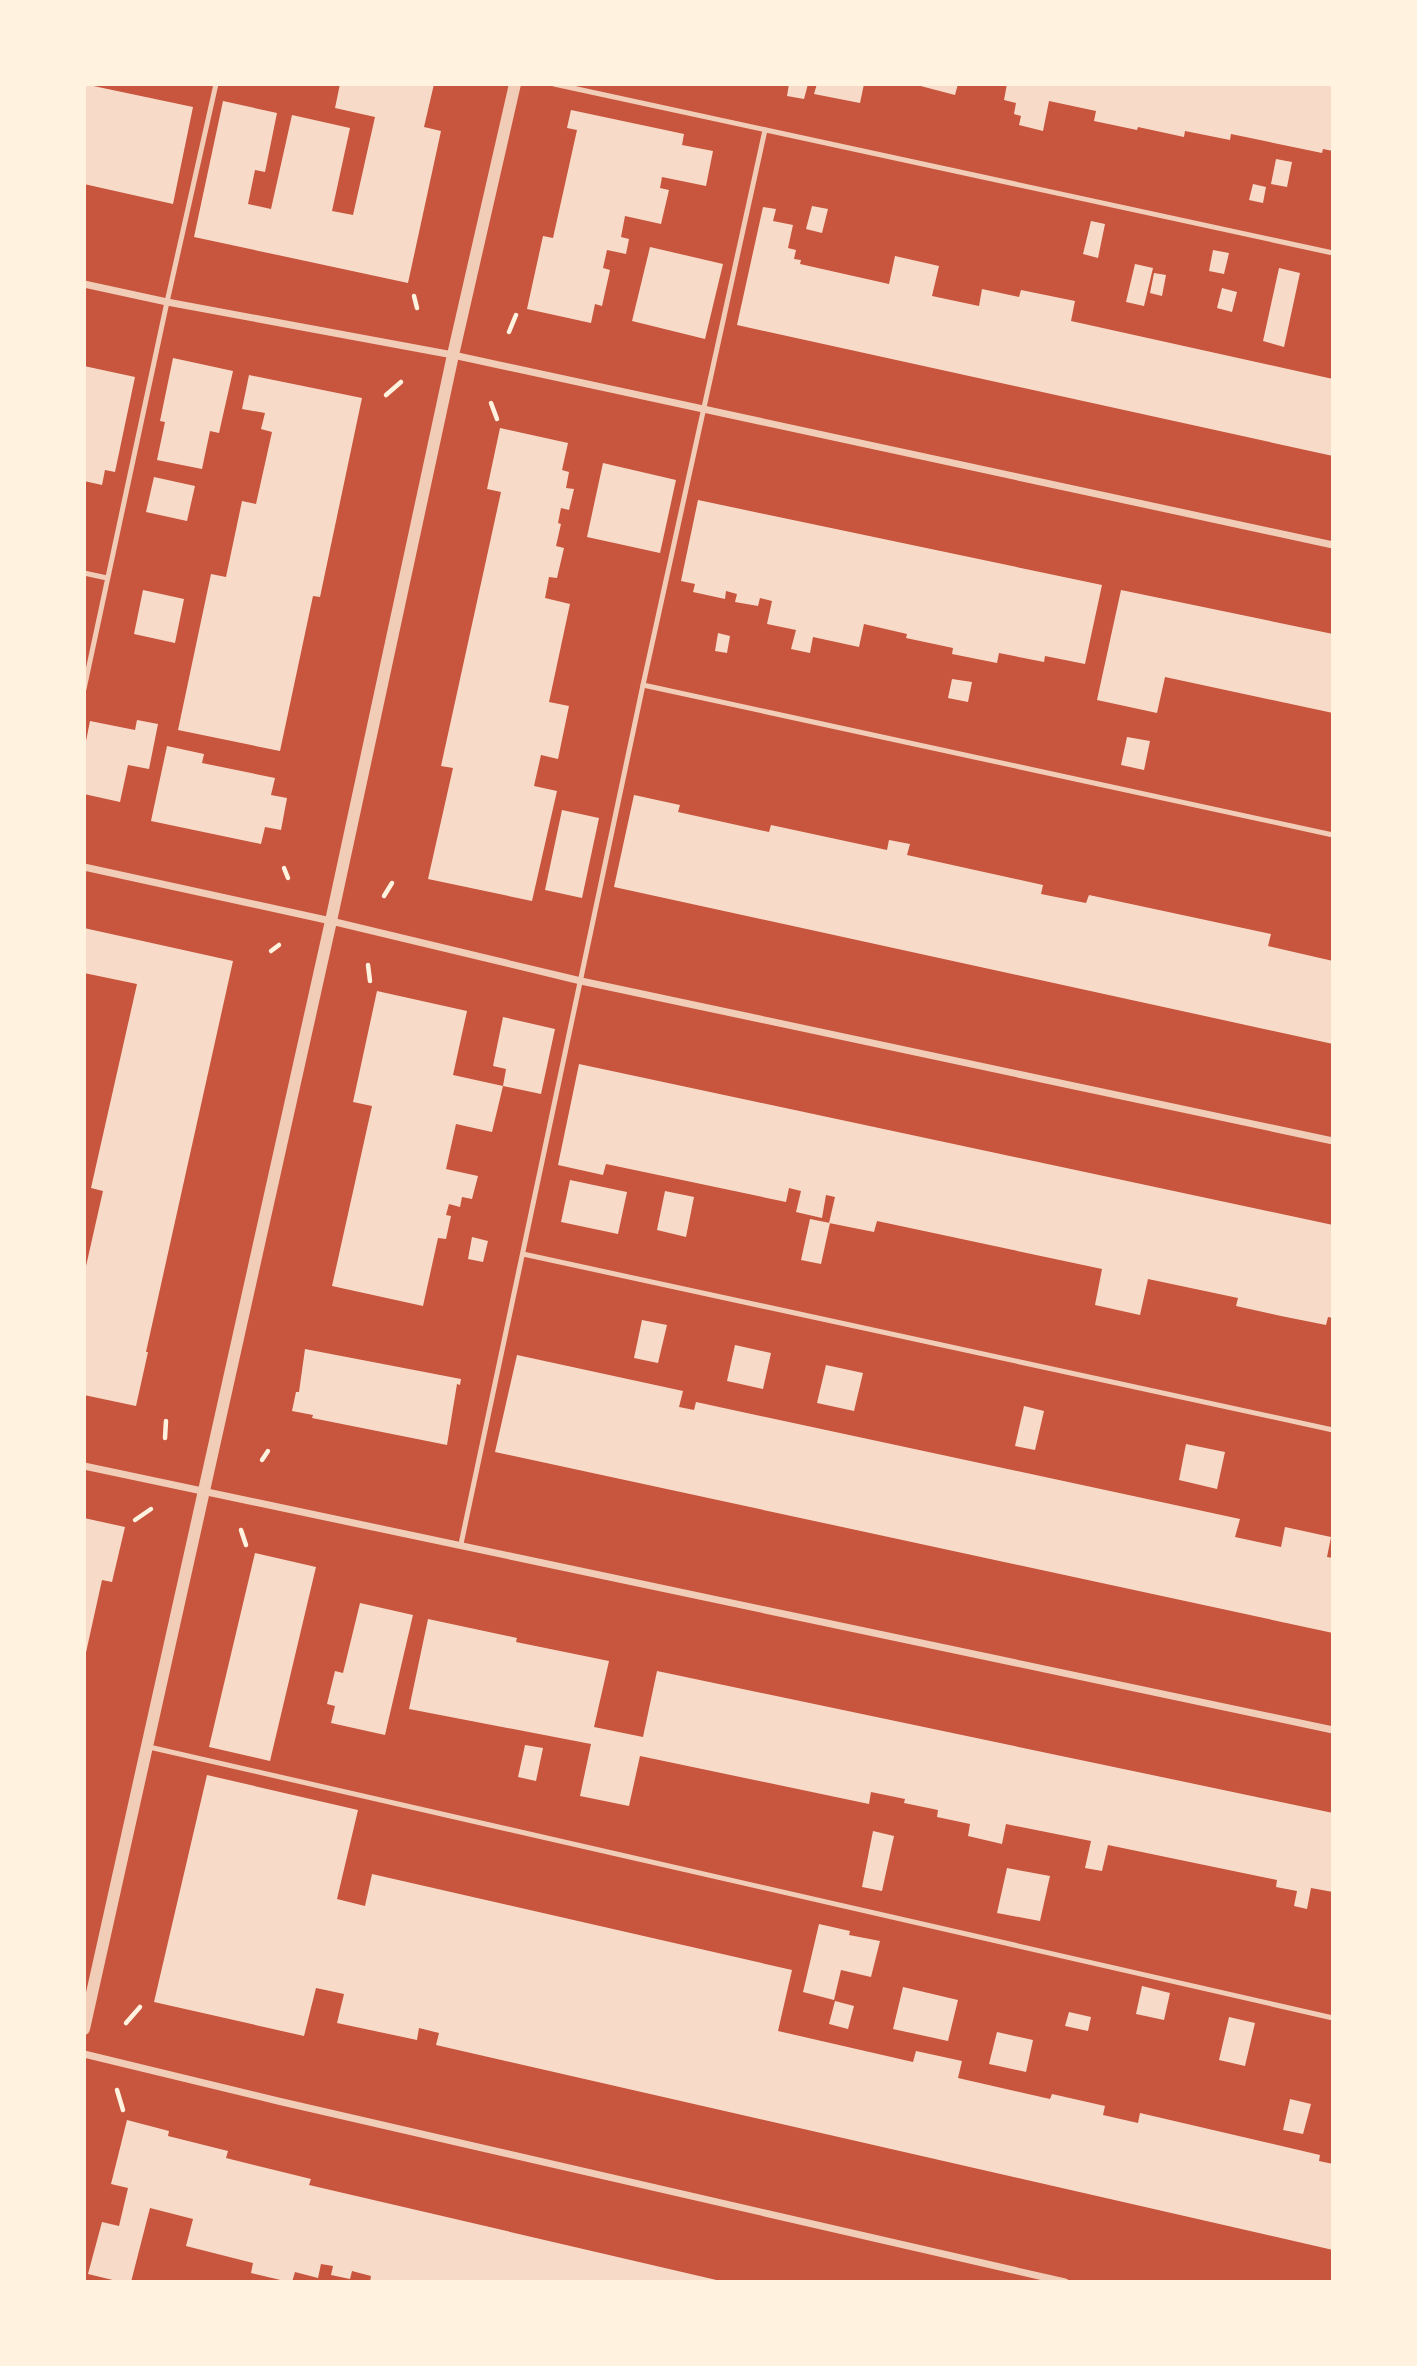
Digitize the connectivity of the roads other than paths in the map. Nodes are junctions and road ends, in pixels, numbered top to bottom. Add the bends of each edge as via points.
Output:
1 (216, 84) edge
2 (515, 84) edge
3 (554, 84) edge
4 (765, 130) junction
5 (1333, 253) edge
6 (84, 284) edge
7 (167, 302) junction
8 (453, 355) junction
9 (703, 409) junction
10 (1333, 545) edge
11 (84, 573) edge
12 (107, 578) junction
13 (643, 685) junction
14 (84, 689) edge
15 (1333, 835) edge
16 (84, 867) edge
17 (331, 921) junction
18 (581, 981) junction
19 (1333, 1141) edge
20 (523, 1254) junction
21 (1333, 1430) edge
22 (84, 1466) edge
23 (204, 1492) junction
24 (461, 1544) junction
25 (1333, 1730) edge
26 (147, 1746) junction
27 (1333, 2018) edge
28 (84, 2029) edge
29 (84, 2054) edge
30 (1066, 2282) edge

1 - 7 lane
2 - 8 street
3 - 4 lane
4 - 5 lane
4 - 9 lane
6 - 7 street
7 - 8 street
7 - 12 lane
8 - 9 street
8 - 17 street
9 - 10 street
9 - 13 lane
11 - 12 lane
12 - 14 lane
13 - 15 lane
13 - 18 lane
16 - 17 street
17 - 18 street
17 - 23 street
18 - 19 street
18 - 20 lane
20 - 21 lane
20 - 24 lane
22 - 23 street
23 - 24 street
23 - 26 street
24 - 25 street
26 - 27 lane
26 - 28 street
29 - 30 street

